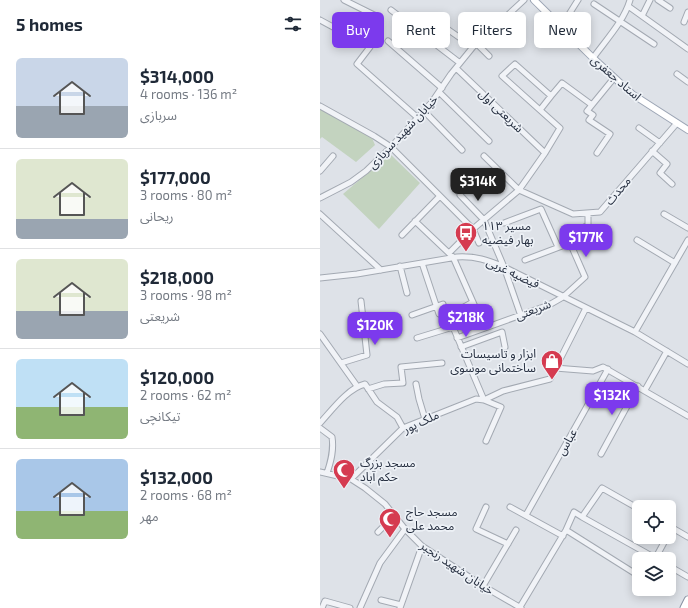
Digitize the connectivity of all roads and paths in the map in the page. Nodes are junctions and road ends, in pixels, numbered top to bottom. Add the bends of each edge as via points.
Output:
1 (344, 0) edge
2 (524, 0) edge
3 (534, 0) edge
4 (578, 0) edge
5 (630, 0) edge
6 (650, 0) edge
7 (658, 0) edge
8 (594, 4) dead end
9 (628, 6) junction
10 (670, 8) dead end
11 (391, 10) dead end
12 (368, 12) edge
13 (511, 12) edge
14 (546, 12) edge
15 (570, 12) edge
16 (688, 12) edge
17 (642, 16) junction
18 (320, 20) edge
19 (620, 20) junction
20 (684, 22) dead end
21 (388, 41) dead end
22 (654, 44) dead end
23 (473, 48) edge
24 (481, 48) edge
25 (583, 48) edge
26 (688, 49) edge
27 (489, 56) dead end
28 (593, 58) junction
29 (460, 63) junction
30 (456, 68) junction
31 (677, 74) dead end
32 (614, 78) junction
33 (688, 82) edge
34 (440, 90) junction
35 (551, 96) junction
36 (592, 105) junction
37 (320, 106) edge
38 (540, 110) junction
39 (424, 111) junction
40 (418, 118) junction
41 (676, 123) junction
42 (639, 128) dead end
43 (688, 130) edge
44 (489, 141) dead end
45 (660, 143) junction
46 (391, 147) junction
47 (462, 150) dead end
48 (652, 151) junction
49 (545, 153) junction
50 (597, 153) dead end
51 (333, 156) dead end
52 (484, 156) dead end
53 (320, 170) edge
54 (672, 184) dead end
55 (519, 190) junction
56 (460, 195) dead end
57 (439, 197) junction
58 (320, 198) edge
59 (588, 213) junction
60 (320, 214) edge
61 (664, 214) dead end
62 (484, 220) junction
63 (415, 222) junction
64 (504, 223) dead end
65 (688, 228) edge
66 (473, 229) junction
67 (402, 235) dead end
68 (637, 240) dead end
69 (688, 240) edge
70 (570, 242) junction
71 (479, 244) dead end
72 (558, 247) junction
73 (448, 253) junction
74 (453, 257) junction
75 (525, 260) dead end
76 (422, 263) junction
77 (675, 263) junction
78 (400, 266) junction
79 (504, 267) junction
80 (381, 270) junction
81 (320, 278) edge
82 (407, 293) dead end
83 (564, 297) junction
84 (361, 301) dead end
85 (473, 302) junction
86 (443, 304) dead end
87 (436, 306) junction
88 (586, 308) junction
89 (439, 314) dead end
90 (451, 314) dead end
91 (412, 315) dead end
92 (521, 316) junction
93 (484, 327) junction
94 (635, 332) junction
95 (320, 334) edge
96 (417, 338) dead end
97 (457, 338) junction
98 (461, 347) junction
99 (506, 347) dead end
100 (667, 351) junction
101 (341, 363) junction
102 (442, 363) dead end
103 (688, 364) edge
104 (555, 368) junction
105 (608, 369) junction
106 (416, 384) dead end
107 (357, 386) junction
108 (638, 386) junction
109 (368, 389) junction
110 (646, 390) junction
111 (484, 400) junction
112 (688, 416) edge
113 (425, 419) junction
114 (320, 423) edge
115 (320, 428) edge
116 (403, 428) junction
117 (486, 440) dead end
118 (601, 454) dead end
119 (320, 472) edge
120 (327, 474) junction
121 (351, 479) junction
122 (632, 505) edge
123 (486, 507) dead end
124 (510, 507) dead end
125 (526, 515) junction
126 (395, 516) junction
127 (582, 517) junction
128 (405, 529) junction
129 (516, 530) dead end
130 (566, 530) junction
131 (676, 530) edge
132 (378, 532) dead end
133 (563, 536) junction
134 (688, 537) edge
135 (508, 544) junction
136 (422, 546) junction
137 (644, 552) edge
138 (676, 570) edge
139 (632, 572) edge
140 (688, 577) edge
141 (483, 586) junction
142 (381, 600) dead end
143 (688, 600) edge
144 (401, 607) edge
145 (322, 608) edge
146 (350, 608) edge
147 (360, 608) edge
148 (520, 608) edge
149 (684, 608) edge

1 - 12 street
2 - 13 street, خیابان شهید سربازی
3 - 14 main road, استاد جعفری
4 - 15 street
5 - 9 street
6 - 17 street
7 - 10 street
8 - 19 street
9 - 17 street
9 - 19 street
11 - 29 street
16 - 20 street
17 - 26 street
18 - 40 street via 370,47 357,64
19 - 22 street
19 - 28 street
21 - 34 street
23 - 29 street, خیابان شهید سربازی
24 - 27 street
25 - 28 main road, استاد جعفری
28 - 32 main road, استاد جعفری
29 - 30 street, خیابان شهید سربازی
30 - 34 street, خیابان شهید سربازی
30 - 49 street, شریعتی اول
31 - 33 street
32 - 36 street
32 - 41 main road, استاد جعفری via 632,94
34 - 39 street, خیابان شهید سربازی
34 - 44 street
35 - 36 street via 562,83
35 - 38 street
35 - 38 street via 515,64 502,76
36 - 50 street via 587,111 593,115 589,120 610,134
37 - 46 street
38 - 49 street via 560,128
39 - 40 street, خیابان شهید سربازی
39 - 47 street
40 - 46 street, خیابان شهید سربازی
41 - 43 main road, استاد جعفری
41 - 45 street, محدث
42 - 45 street
45 - 48 street, محدث
46 - 57 street
46 - 58 street, خیابان شهید سربازی via 351,182
48 - 54 street via 667,164 660,173
48 - 59 street, محدث via 600,212
49 - 55 street
51 - 53 street
52 - 55 street
55 - 59 street, محدث via 573,214
55 - 62 street
56 - 62 street
57 - 63 street
57 - 66 street
59 - 70 street via 588,225 567,236
60 - 80 street
61 - 65 street
62 - 66 street
62 - 79 street
63 - 67 street
63 - 73 street
64 - 72 street via 541,209
66 - 71 street
66 - 73 street
68 - 77 street
69 - 77 street
70 - 72 street
70 - 83 street, شریعتی via 585,277
72 - 75 street
73 - 74 street
74 - 76 street, فیضیه غربی
74 - 79 street, فیضیه غربی via 471,256
74 - 85 street
76 - 78 street, فیضیه غربی
76 - 87 street
77 - 94 street
78 - 80 street, فیضیه غربی
78 - 82 street
79 - 83 street, فیضیه غربی
79 - 92 street
80 - 81 street, فیضیه غربی
83 - 88 street, فیضیه غربی
83 - 92 street, شریعتی
84 - 101 street via 367,355
85 - 90 street
85 - 93 street
86 - 87 street
87 - 89 street
87 - 91 street
88 - 94 street, فیضیه غربی
88 - 104 street
92 - 93 street, شریعتی
93 - 97 street, شریعتی
94 - 100 street, فیضیه غربی
95 - 101 street
96 - 97 street via 453,327
97 - 98 street
98 - 99 street via 502,332
98 - 111 street
100 - 103 street, فیضیه غربی
100 - 110 street
101 - 107 street
102 - 109 street via 401,366 403,382
104 - 105 street via 593,371 603,366
104 - 111 street, ملک پور via 550,379 503,391
105 - 108 street
105 - 125 street, عباس
106 - 113 street
107 - 109 street via 366,384
107 - 114 street
108 - 110 street
108 - 118 street
109 - 116 street via 377,402 397,417
110 - 112 street
111 - 113 street, ملک پور via 476,399
111 - 117 street via 501,407
113 - 116 street, ملک پور
115 - 120 street via 332,437 332,458
116 - 121 street, ملک پور
119 - 120 street, خیابان شهید رنجبر
120 - 121 street, خیابان شهید رنجبر
121 - 126 street, خیابان شهید رنجبر via 376,496
122 - 127 street via 602,488
123 - 135 street via 476,529
124 - 125 street
125 - 133 street
126 - 128 street, خیابان شهید رنجبر
126 - 132 street
127 - 130 street via 574,512
127 - 137 street
128 - 136 street, خیابان شهید رنجبر
128 - 147 street via 380,563
129 - 135 street
130 - 133 street
130 - 139 street
131 - 134 street
133 - 148 street
135 - 141 street
136 - 141 street, خیابان شهید رنجبر
136 - 144 street
138 - 140 street
141 - 148 street, خیابان شهید رنجبر
142 - 144 street
143 - 149 highway
145 - 146 street via 325,601

